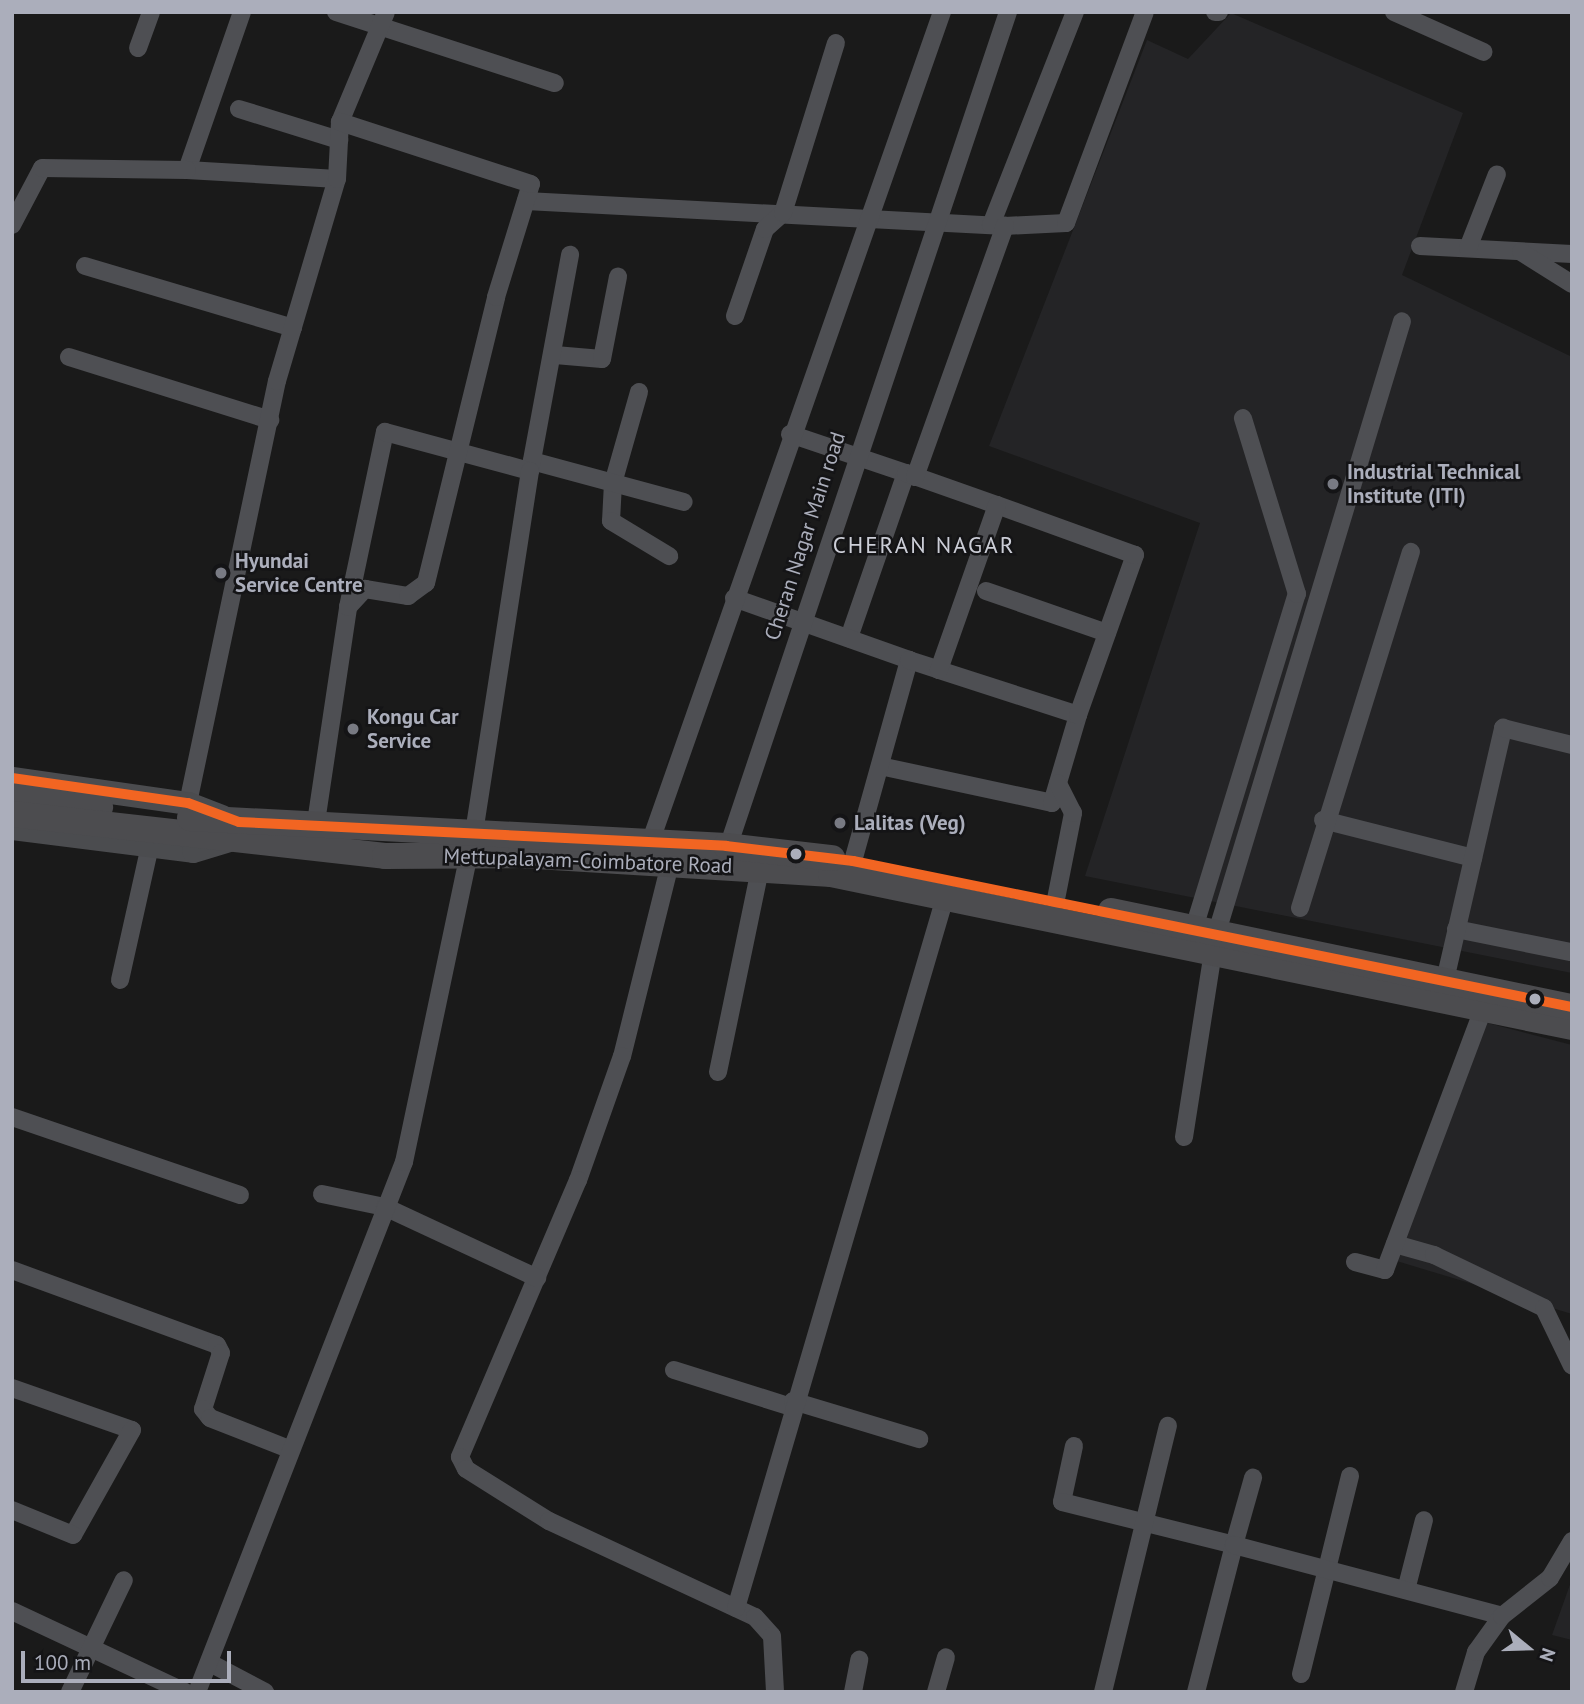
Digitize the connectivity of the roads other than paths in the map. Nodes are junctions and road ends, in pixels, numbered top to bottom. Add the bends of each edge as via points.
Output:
1 (151, 12) edge
2 (242, 12) edge
3 (336, 12) edge
4 (942, 12) edge
5 (1008, 12) edge
6 (1075, 12) edge
7 (1145, 12) edge
8 (1394, 12) edge
9 (384, 20) edge
10 (836, 43) dead end
11 (138, 48) dead end
12 (1484, 52) dead end
13 (555, 83) dead end
14 (239, 109) dead end
15 (340, 131) junction
16 (187, 170) junction
17 (1497, 174) dead end
18 (337, 179) junction
19 (526, 201) junction
20 (783, 213) junction
21 (866, 218) junction
22 (935, 222) junction
23 (12, 225) edge
24 (998, 225) junction
25 (1420, 246) dead end
26 (1468, 248) junction
27 (1520, 251) junction
28 (1572, 254) edge
29 (570, 255) dead end
30 (85, 266) dead end
31 (618, 277) dead end
32 (1572, 284) edge
33 (735, 316) dead end
34 (1402, 321) dead end
35 (293, 328) junction
36 (555, 355) junction
37 (69, 357) dead end
38 (639, 392) dead end
39 (1243, 418) dead end
40 (270, 420) junction
41 (790, 434) junction
42 (459, 451) junction
43 (856, 457) junction
44 (531, 466) junction
45 (911, 475) junction
46 (613, 483) junction
47 (684, 502) dead end
48 (997, 505) junction
49 (1411, 552) dead end
50 (669, 556) dead end
51 (986, 591) dead end
52 (734, 598) junction
53 (348, 607) junction
54 (801, 621) junction
55 (1107, 633) junction
56 (849, 638) junction
57 (909, 660) junction
58 (939, 670) junction
59 (1078, 715) junction
60 (1572, 745) edge
61 (880, 766) junction
62 (12, 778) edge
63 (1058, 784) junction
64 (12, 795) edge
65 (12, 814) edge
66 (181, 818) junction
67 (1323, 820) junction
68 (12, 828) edge
69 (315, 828) junction
70 (234, 831) junction
71 (471, 843) junction
72 (650, 843) junction
73 (150, 846) junction
74 (725, 856) junction
75 (1473, 858) junction
76 (853, 861) junction
77 (670, 864) junction
78 (760, 869) junction
79 (946, 894) junction
80 (1056, 900) junction
81 (1300, 908) dead end
82 (1456, 929) junction
83 (1208, 937) junction
84 (1570, 952) dead end
85 (120, 980) dead end
86 (1444, 980) junction
87 (1572, 1007) edge
88 (1483, 1009) junction
89 (1572, 1027) edge
90 (718, 1072) dead end
91 (12, 1117) edge
92 (1184, 1137) dead end
93 (322, 1194) dead end
94 (240, 1195) dead end
95 (385, 1207) junction
96 (1395, 1244) junction
97 (1355, 1262) dead end
98 (12, 1270) edge
99 (537, 1278) junction
100 (1572, 1366) edge
101 (674, 1370) dead end
102 (12, 1388) edge
103 (792, 1404) junction
104 (1168, 1426) dead end
105 (919, 1438) dead end
106 (1074, 1447) dead end
107 (289, 1449) junction
108 (1350, 1476) dead end
109 (1254, 1478) dead end
110 (12, 1510) edge
111 (1424, 1520) dead end
112 (1144, 1523) junction
113 (1572, 1541) edge
114 (1234, 1545) junction
115 (1327, 1570) junction
116 (124, 1580) dead end
117 (1406, 1590) junction
118 (736, 1608) junction
119 (12, 1611) edge
120 (1502, 1616) junction
121 (90, 1647) junction
122 (946, 1657) dead end
123 (859, 1660) dead end
124 (212, 1664) junction
125 (1301, 1674) dead end
126 (70, 1692) edge
127 (185, 1692) edge
128 (197, 1692) edge
129 (265, 1692) edge
130 (775, 1692) edge
131 (853, 1692) edge
132 (936, 1692) edge
133 (1103, 1692) edge
134 (1196, 1692) edge
135 (1464, 1692) edge

1 - 11 street
2 - 16 street
3 - 9 street
4 - 21 street
5 - 22 street, Cheran Nagar Main road
6 - 24 street
7 - 24 street via 1066,223
8 - 12 street
9 - 13 street
9 - 15 street
10 - 20 street
14 - 15 street
15 - 18 street
15 - 19 street via 531,184
16 - 18 street
16 - 23 street via 42,168
17 - 26 street
18 - 35 street
19 - 20 street
19 - 42 street
20 - 21 street
20 - 33 street via 765,229
21 - 22 street
21 - 41 street
22 - 24 street
22 - 43 street, Cheran Nagar Main road
24 - 45 street
25 - 26 street
26 - 27 street
27 - 28 street
27 - 32 street
29 - 36 street
30 - 35 street
31 - 36 street via 602,359
34 - 83 street
35 - 40 street
36 - 44 street
37 - 40 street
38 - 46 street
39 - 83 street via 1297,594
40 - 66 street
41 - 43 street
41 - 52 street
42 - 44 street
42 - 53 street via 426,583 408,596 365,590
42 - 53 street via 385,432
43 - 45 street
43 - 54 street, Cheran Nagar Main road
44 - 46 street
44 - 71 street
45 - 48 street
45 - 56 street
46 - 47 street
46 - 50 street via 611,522
48 - 55 street via 1135,555
48 - 58 street
49 - 67 street
51 - 55 street
52 - 54 street
52 - 72 street
53 - 69 street
54 - 56 street
54 - 74 street, Cheran Nagar Main road
55 - 59 street
56 - 57 street
57 - 58 street
57 - 61 street
58 - 59 street
59 - 63 street
60 - 75 street via 1503,727
61 - 63 street via 1052,803
61 - 76 street
62 - 66 main road
63 - 80 street via 1073,813
64 - 66 highway
65 - 66 highway
66 - 70 highway
67 - 75 street
67 - 81 street
68 - 73 main road, Mettupalayam-Coimbatore Road
69 - 70 highway
69 - 71 highway
70 - 71 highway, Mettupalayam-Coimbatore Road via 385,856
70 - 73 main road, Mettupalayam-Coimbatore Road via 193,851
71 - 72 highway
71 - 77 highway, Mettupalayam-Coimbatore Road
71 - 95 street via 404,1162
72 - 74 highway
73 - 85 street
74 - 76 highway
74 - 77 highway, Mettupalayam-Coimbatore Road
74 - 78 highway, Mettupalayam-Coimbatore Road
75 - 82 street
76 - 80 highway
77 - 99 street via 622,1056
78 - 79 highway, Mettupalayam-Coimbatore Road
78 - 90 street
79 - 83 highway, Mettupalayam-Coimbatore Road
79 - 103 street via 861,1194
80 - 83 highway
82 - 84 street
82 - 86 street
83 - 86 highway
83 - 88 highway, Mettupalayam-Coimbatore Road
83 - 92 street
86 - 87 highway
88 - 89 highway, Mettupalayam-Coimbatore Road
88 - 96 street
91 - 94 street
93 - 95 street
95 - 99 street
95 - 107 street
96 - 97 street via 1385,1269
96 - 100 street via 1434,1255 1544,1308
98 - 107 street via 217,1345 221,1353 202,1409 210,1418
99 - 118 street via 466,1434 460,1457 466,1469 549,1521
101 - 103 street
102 - 110 street via 132,1430 73,1535
103 - 105 street
103 - 118 street
104 - 112 street
106 - 112 street via 1062,1502
107 - 124 street
108 - 115 street
109 - 114 street
111 - 117 street
112 - 114 street
112 - 133 street
113 - 120 street via 1550,1578
114 - 115 street
114 - 134 street
115 - 117 street
115 - 125 street
116 - 121 street
117 - 120 street
118 - 130 street via 772,1636
119 - 121 street
120 - 135 street via 1476,1652
121 - 126 street
121 - 127 street
122 - 132 street
123 - 131 street
124 - 128 street
124 - 129 street

